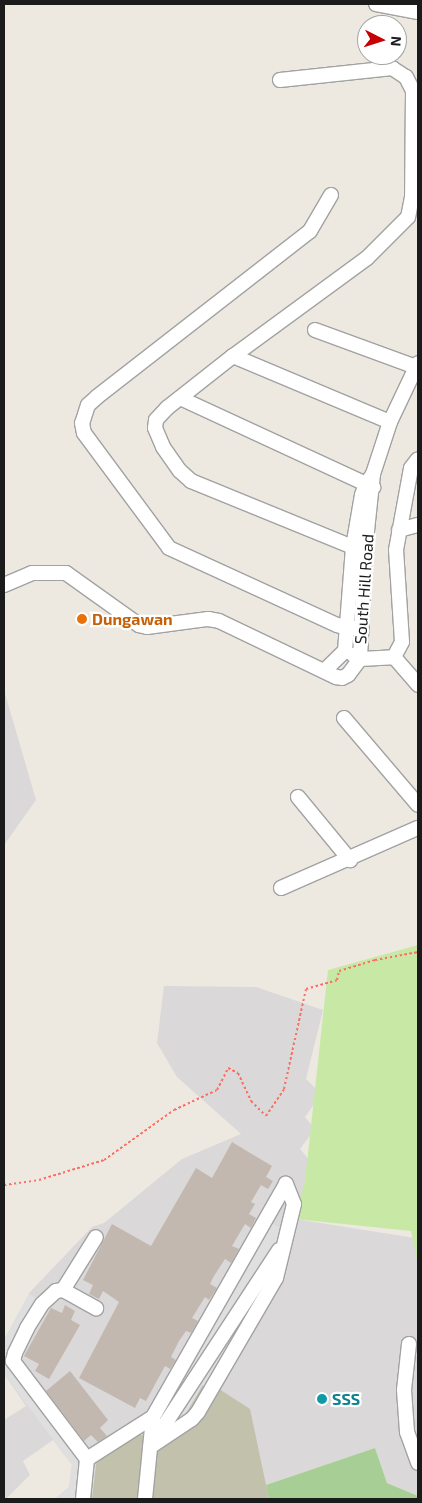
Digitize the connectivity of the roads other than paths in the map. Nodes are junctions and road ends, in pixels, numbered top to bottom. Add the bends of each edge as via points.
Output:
1 (376, 4) edge
2 (418, 12) edge
3 (280, 80) dead end
4 (331, 195) dead end
5 (315, 330) dead end
6 (234, 356) junction
7 (417, 365) edge
8 (180, 398) junction
9 (390, 422) junction
10 (418, 458) edge
11 (371, 482) junction
12 (418, 524) edge
13 (399, 530) junction
14 (359, 549) junction
15 (4, 585) edge
16 (354, 628) junction
17 (345, 651) junction
18 (394, 657) junction
19 (360, 659) junction
20 (324, 671) junction
21 (418, 685) edge
22 (344, 718) dead end
23 (298, 797) dead end
24 (418, 805) edge
25 (418, 828) edge
26 (350, 860) junction
27 (281, 888) dead end
28 (96, 1237) dead end
29 (285, 1241) junction
30 (63, 1290) junction
31 (96, 1308) dead end
32 (409, 1344) dead end
33 (153, 1417) junction
34 (150, 1447) junction
35 (87, 1459) junction
36 (418, 1463) edge
37 (83, 1499) edge
38 (145, 1499) edge

1 - 2 street
3 - 6 street via 392,68 406,77 413,91 412,197 408,217 367,258
4 - 16 street via 310,231 96,396 88,405 82,423 84,433 169,548
5 - 7 street
6 - 8 street
6 - 9 street
7 - 9 street, South Hill Road
8 - 11 street
8 - 14 street via 156,420 155,428 163,447 185,477
9 - 11 street, South Hill Road
10 - 13 street via 411,468
11 - 14 street, South Hill Road
12 - 13 street
13 - 18 street via 396,550 402,642
14 - 16 street, South Hill Road
15 - 20 street, South Hill Road via 32,573 66,573 139,625 147,627 208,619 219,621
16 - 17 street, South Hill Road
16 - 19 street, South Hill Road
17 - 19 street
17 - 20 street, South Hill Road
18 - 19 street
18 - 21 street
19 - 20 street, South Hill Road via 342,678
22 - 24 street
23 - 26 street
25 - 26 street
26 - 27 street
28 - 30 street
29 - 33 street via 294,1204 286,1184
29 - 34 street
29 - 34 street via 276,1278 198,1412
30 - 31 street
30 - 35 street via 56,1291 42,1304 13,1361
32 - 36 street via 404,1390 407,1432
33 - 34 street
33 - 35 street
34 - 38 street
35 - 37 street

